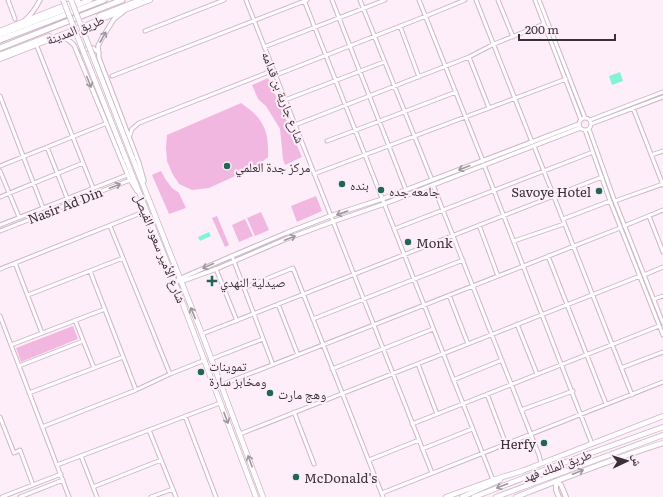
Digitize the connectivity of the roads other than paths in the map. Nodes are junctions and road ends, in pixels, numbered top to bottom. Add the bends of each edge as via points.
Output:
1 (8, 0) edge
2 (40, 0) edge
3 (62, 0) edge
4 (71, 0) edge
5 (78, 0) edge
6 (90, 0) edge
7 (104, 0) edge
8 (122, 0) edge
9 (140, 0) edge
10 (150, 0) edge
11 (224, 0) edge
12 (246, 0) edge
13 (305, 0) edge
14 (332, 0) edge
15 (360, 0) edge
16 (385, 0) edge
17 (419, 0) edge
18 (465, 0) edge
19 (476, 0) edge
20 (498, 0) edge
21 (535, 0) edge
22 (539, 0) edge
23 (74, 6) junction
24 (134, 6) junction
25 (363, 8) junction
26 (66, 10) junction
27 (426, 16) junction
28 (339, 18) junction
29 (15, 19) dead end
30 (254, 20) junction
31 (22, 22) junction
32 (80, 24) junction
33 (544, 24) junction
34 (400, 26) junction
35 (73, 27) junction
36 (314, 27) junction
37 (0, 31) edge
38 (145, 31) dead end
39 (0, 35) edge
40 (374, 37) junction
41 (513, 37) junction
42 (0, 40) edge
43 (36, 44) junction
44 (494, 44) junction
45 (264, 46) junction
46 (350, 46) junction
47 (0, 48) edge
48 (98, 53) junction
49 (0, 55) edge
50 (326, 56) junction
51 (79, 57) junction
52 (469, 57) junction
53 (0, 59) edge
54 (384, 62) junction
55 (446, 66) junction
56 (274, 70) junction
57 (360, 71) junction
58 (276, 75) junction
59 (112, 76) dead end
60 (419, 77) junction
61 (566, 79) junction
62 (335, 80) junction
63 (394, 86) junction
64 (456, 92) junction
65 (663, 92) edge
66 (0, 96) edge
67 (370, 96) junction
68 (663, 97) edge
69 (515, 98) junction
70 (285, 100) junction
71 (345, 105) junction
72 (489, 108) junction
73 (633, 108) junction
74 (404, 112) junction
75 (466, 117) junction
76 (583, 119) junction
77 (379, 121) junction
78 (590, 122) junction
79 (106, 123) junction
80 (295, 125) junction
81 (580, 126) junction
82 (589, 128) junction
83 (355, 130) junction
84 (585, 130) junction
85 (414, 136) junction
86 (73, 137) junction
87 (129, 138) junction
88 (327, 141) dead end
89 (533, 144) junction
90 (389, 145) junction
91 (47, 147) junction
92 (663, 151) edge
93 (593, 152) junction
94 (364, 155) junction
95 (651, 155) junction
96 (24, 156) junction
97 (483, 161) junction
98 (83, 163) junction
99 (484, 165) junction
100 (0, 166) edge
101 (0, 170) edge
102 (544, 171) junction
103 (58, 173) junction
104 (314, 174) junction
105 (127, 175) junction
106 (602, 177) junction
107 (130, 180) junction
108 (432, 180) junction
109 (662, 180) edge
110 (33, 183) junction
111 (663, 184) edge
112 (433, 185) junction
113 (93, 188) junction
114 (406, 190) junction
115 (494, 190) junction
116 (146, 192) junction
117 (9, 193) junction
118 (0, 196) edge
119 (141, 196) junction
120 (553, 196) junction
121 (68, 198) junction
122 (382, 199) junction
123 (610, 201) junction
124 (615, 201) junction
125 (384, 204) junction
126 (43, 208) junction
127 (443, 210) junction
128 (663, 210) edge
129 (146, 211) junction
130 (330, 216) junction
131 (504, 216) junction
132 (649, 216) junction
133 (19, 217) junction
134 (562, 219) junction
135 (332, 222) junction
136 (564, 224) junction
137 (0, 225) edge
138 (479, 225) junction
139 (110, 226) junction
140 (624, 226) junction
141 (620, 228) junction
142 (394, 229) junction
143 (0, 231) edge
144 (453, 236) junction
145 (267, 241) junction
146 (514, 241) junction
147 (269, 246) junction
148 (573, 246) junction
149 (663, 252) edge
150 (404, 255) junction
151 (232, 256) junction
152 (548, 256) junction
153 (123, 258) junction
154 (637, 258) junction
155 (463, 260) junction
156 (633, 260) junction
157 (234, 261) junction
158 (15, 263) junction
159 (524, 266) junction
160 (663, 267) edge
161 (0, 269) edge
162 (216, 269) junction
163 (90, 271) junction
164 (354, 275) junction
165 (644, 275) junction
166 (498, 276) junction
167 (640, 276) junction
168 (180, 280) junction
169 (414, 280) junction
170 (175, 283) junction
171 (473, 286) junction
172 (244, 288) junction
173 (28, 295) junction
174 (303, 295) junction
175 (449, 295) junction
176 (592, 295) junction
177 (663, 296) edge
178 (363, 299) junction
179 (654, 299) junction
180 (278, 304) junction
181 (424, 305) junction
182 (567, 305) junction
183 (104, 309) junction
184 (254, 314) junction
185 (543, 314) junction
186 (0, 316) edge
187 (313, 319) junction
188 (75, 320) junction
189 (237, 321) junction
190 (663, 323) edge
191 (518, 324) junction
192 (373, 325) junction
193 (659, 326) junction
194 (433, 330) junction
195 (42, 333) junction
196 (202, 334) junction
197 (492, 334) junction
198 (663, 335) edge
199 (263, 339) junction
200 (83, 341) junction
201 (468, 344) junction
202 (11, 345) junction
203 (323, 345) junction
204 (612, 345) junction
205 (383, 349) junction
206 (663, 352) edge
207 (443, 354) junction
208 (587, 354) junction
209 (298, 355) junction
210 (123, 357) junction
211 (211, 359) junction
212 (204, 360) junction
213 (502, 360) junction
214 (418, 364) junction
215 (562, 364) junction
216 (273, 365) junction
217 (19, 366) junction
218 (94, 368) junction
219 (621, 368) junction
220 (332, 369) junction
221 (170, 374) junction
222 (392, 374) junction
223 (537, 374) junction
224 (453, 380) junction
225 (663, 382) edge
226 (511, 384) junction
227 (221, 385) junction
228 (136, 390) junction
229 (573, 391) junction
230 (30, 393) junction
231 (342, 393) junction
232 (487, 394) junction
233 (632, 395) junction
234 (220, 403) junction
235 (462, 404) junction
236 (606, 404) junction
237 (521, 410) junction
238 (294, 412) junction
239 (437, 414) junction
240 (582, 414) junction
241 (185, 416) junction
242 (663, 416) edge
243 (0, 417) edge
244 (663, 420) edge
245 (412, 424) junction
246 (42, 427) junction
247 (663, 427) edge
248 (472, 429) junction
249 (5, 430) junction
250 (149, 430) junction
251 (0, 431) edge
252 (240, 434) junction
253 (531, 434) junction
254 (663, 435) edge
255 (614, 436) junction
256 (419, 440) junction
257 (663, 440) edge
258 (663, 443) edge
259 (506, 444) junction
260 (592, 444) junction
261 (422, 449) junction
262 (630, 453) junction
263 (482, 454) junction
264 (80, 456) junction
265 (161, 460) junction
266 (369, 460) junction
267 (541, 463) junction
268 (314, 464) dead end
269 (57, 465) junction
270 (522, 471) junction
271 (432, 473) junction
272 (61, 474) junction
273 (63, 480) junction
274 (493, 480) junction
275 (556, 481) junction
276 (32, 485) junction
277 (93, 487) junction
278 (173, 488) junction
279 (30, 493) junction
280 (382, 493) junction
281 (2, 497) edge
282 (20, 497) edge
283 (32, 497) edge
284 (69, 497) edge
285 (97, 497) edge
286 (151, 497) edge
287 (176, 497) edge
288 (216, 497) edge
289 (256, 497) edge
290 (264, 497) edge
291 (383, 497) edge
292 (446, 497) edge
293 (462, 497) edge
294 (474, 497) edge
295 (496, 497) edge
296 (516, 497) edge
297 (559, 497) edge
298 (566, 497) edge

1 - 29 street
2 - 31 street via 37,7
3 - 26 main road, شارع الأمير سعود الفيصل, bridge
4 - 23 main road, شارع الأمير سعود الفيصل, bridge
5 - 31 main road, طريق المدينة
6 - 23 main road, طريق المدينة
7 - 42 highway
8 - 47 highway
9 - 32 main road
10 - 24 main road, طريق المدينة
11 - 38 street
12 - 30 street, شارع جارية بن قدامه
13 - 30 street
13 - 36 street
14 - 28 street
15 - 25 street
16 - 25 street
17 - 27 street
18 - 27 street
19 - 44 street
20 - 41 street
21 - 33 street
22 - 76 street
23 - 26 main road, طريق المدينة, bridge
23 - 32 main road, شارع الأمير سعود الفيصل, bridge
24 - 43 main road, طريق المدينة
48 -> 24 street via 98,46 114,19
25 - 28 street
25 - 40 street
26 - 35 main road, شارع الأمير سعود الفيصل, bridge
26 - 39 main road, طريق المدينة
27 - 34 street
27 - 55 street
28 - 36 street
28 - 46 street
30 - 45 street, شارع جارية بن قدامه
30 - 59 street
31 - 37 main road, طريق المدينة
32 - 35 main road, bridge
32 - 116 main road, شارع الأمير سعود الفيصل, bridge
33 - 41 street
33 - 61 street
34 - 40 street
34 - 60 street
35 - 49 main road
35 - 119 main road, شارع الأمير سعود الفيصل, bridge
36 - 45 street
36 - 50 street
40 - 46 street
40 - 54 street
41 - 44 street
43 - 51 street via 65,38 74,45
43 - 53 main road, طريق المدينة
43 - 86 street
44 - 52 street
44 - 69 street
45 - 56 street, شارع جارية بن قدامه
46 - 50 street
46 - 57 street
48 - 51 street via 94,48 86,49 80,52
48 - 87 street
50 - 58 street
50 - 62 street
51 -> 79 street
52 - 55 street
52 - 72 street
54 - 57 street
54 - 63 street
55 - 60 street
55 - 64 street
56 - 58 street, شارع جارية بن قدامه
56 - 87 street via 139,123 132,129
57 - 62 street
57 - 67 street
58 - 70 street, شارع جارية بن قدامه
60 - 63 street
61 - 69 street
61 - 76 street
62 - 70 street
62 - 71 street
63 - 67 street
63 - 74 street
64 - 74 street
64 - 75 street
65 - 78 street
66 - 96 street
67 - 71 street
67 - 77 street
68 - 73 street
69 - 72 street
69 - 89 street
70 - 80 street, شارع جارية بن قدامه
71 - 80 street
71 - 83 street
72 - 75 street
73 - 78 street
73 - 95 street
74 - 77 street
74 - 85 street
75 - 85 street
75 - 97 street
76 - 78 street
76 - 81 street via 579,121
77 - 83 street
77 - 90 street
78 - 82 street
79 - 86 street
79 - 105 street
80 - 104 street, شارع جارية بن قدامه
81 - 84 street via 582,131
81 - 89 street
82 - 84 street
82 - 124 street
83 - 88 street
83 - 94 street
84 - 93 street
85 - 90 street
85 - 108 street
86 - 91 street
86 - 98 street
87 - 116 street via 139,162
89 - 97 street
89 - 99 street
89 - 102 street
90 - 94 street
90 - 114 street
91 - 96 street
91 - 103 street
92 - 95 street
93 - 102 street
93 - 106 street
94 - 104 street
94 - 122 street
95 - 109 street
96 - 100 street
96 - 110 street
97 -> 108 street
98 - 103 street
98 - 113 street
99 - 112 street
99 - 115 street
101 - 117 street
102 - 115 street
102 - 120 street
103 - 110 street
103 - 121 street
104 - 130 street, شارع جارية بن قدامه
105 - 107 street
105 - 113 street, Nasir Ad Din
106 - 120 street
106 - 123 street
107 - 119 street
143 -> 107 street, Nasir Ad Din
108 - 114 street
109 - 111 street
110 - 117 street
110 - 126 street
111 - 124 street
112 - 125 street
112 - 127 street
113 - 121 street, Nasir Ad Din
114 - 122 street
115 - 127 street
115 - 131 street
116 - 168 main road, شارع الأمير سعود الفيصل
117 - 118 street
117 - 133 street
119 - 129 main road, شارع الأمير سعود الفيصل
120 - 131 street
120 - 134 street
121 - 126 street, Nasir Ad Din
122 - 125 street
122 -> 130 street
123 - 134 street
123 - 141 street
124 - 140 street
125 - 135 street
125 - 142 street
126 - 133 street, Nasir Ad Din
127 - 142 street
127 - 144 street
128 - 132 street
129 - 139 street
129 - 170 main road, شارع الأمير سعود الفيصل
130 - 135 street, شارع جارية بن قدامه
130 - 145 street
131 - 138 street
131 - 146 street
132 - 140 street
132 - 149 street
133 - 137 street, Nasir Ad Din
134 - 136 street
147 -> 135 street
135 - 164 street, شارع جارية بن قدامه
136 - 146 street
136 - 148 street
138 - 144 street
138 - 166 street
139 - 153 street
139 - 158 street
140 - 154 street
141 - 148 street
141 - 156 street
142 - 150 street
144 - 150 street
144 - 155 street
145 - 147 street
145 - 151 street
146 - 159 street
147 - 157 street
148 - 152 street
148 - 176 street
150 - 164 street
150 - 169 street
151 - 157 street
151 -> 168 street
152 - 159 street
152 - 182 street
153 - 163 street
153 - 221 street
154 - 156 street
154 - 165 street
155 - 169 street
155 - 171 street
156 - 167 street
157 - 162 street
157 - 172 street
158 - 161 street
158 - 173 street
159 - 166 street
159 - 185 street
160 - 165 street
162 - 168 street
162 - 189 street
163 - 173 street
163 - 183 street
164 - 174 street
164 - 178 street, شارع جارية بن قدامه
165 - 179 street
166 - 171 street
167 - 176 street
167 - 193 street
168 - 170 street
196 -> 168 main road, شارع الأمير سعود الفيصل
169 - 178 street
169 - 181 street
170 - 212 main road, شارع الأمير سعود الفيصل
171 - 175 street
171 - 197 street
172 - 174 street via 293,268
172 - 184 street
173 - 195 street
174 - 180 street
174 - 187 street
175 - 181 street
175 - 201 street
176 - 182 street
176 - 204 street
177 - 179 street
178 - 187 street
178 - 192 street, شارع جارية بن قدامه
179 - 190 street
180 - 184 street
180 - 209 street
181 - 192 street
181 - 194 street
182 - 185 street
182 - 208 street
183 - 188 street
183 - 210 street
184 - 189 street
184 - 199 street
185 - 191 street
185 - 215 street
186 - 202 street
187 - 203 street
188 - 195 street
188 - 200 street
189 - 196 street
191 - 197 street
191 - 223 street
192 - 203 street
192 - 205 street, شارع جارية بن قدامه
193 - 198 street
193 - 204 street
194 - 205 street
194 - 207 street
195 - 202 street
196 - 211 main road, شارع الأمير سعود الفيصل
197 - 201 street
197 - 213 street
199 - 211 street
199 - 216 street
200 - 217 street
200 - 218 street
201 - 207 street
202 - 217 street
203 - 209 street
203 - 220 street
204 - 208 street
204 - 219 street
205 - 220 street
205 - 222 street, شارع جارية بن قدامه
206 - 219 street
207 - 214 street
207 - 224 street
208 - 215 street
208 - 236 street
209 - 216 street
210 - 218 street
210 - 228 street
211 - 227 main road, شارع الأمير سعود الفيصل
212 - 221 street
212 - 234 main road, شارع الأمير سعود الفيصل
213 - 224 street
213 - 226 street
214 - 222 street
214 - 239 street
215 - 223 street
215 - 229 street
216 - 227 street
217 - 230 street
218 - 230 street
219 - 233 street
220 - 231 street
221 - 228 street
222 - 231 street
222 - 245 street, شارع جارية بن قدامه
223 - 226 street
224 - 235 street
225 - 233 street
226 - 232 street
226 - 237 street
227 - 252 main road, شارع الأمير سعود الفيصل
228 - 246 street
229 - 237 street
229 - 240 street
230 - 246 street
231 - 238 street
231 - 266 street
232 - 235 street
232 - 259 street
233 - 236 street
234 - 241 street
234 -> 289 main road, شارع الأمير سعود الفيصل
235 - 239 street
235 - 248 street
236 - 240 street
237 - 253 street
238 - 252 street
238 - 268 street
239 - 245 street
240 - 253 street
240 - 260 street
241 - 250 street
241 - 288 street
242 - 255 main road
243 - 249 street
244 - 255 main road
245 - 256 street, شارع جارية بن قدامه
246 - 269 street
247 -> 294 main road, طريق الملك فهد
248 - 261 street
248 - 263 street
249 - 251 street
249 - 276 street via 14,452 20,450
250 - 264 street
250 - 265 street
290 -> 252 main road, شارع الأمير سعود الفيصل
253 - 259 street
253 - 267 street
254 - 295 main road, طريق الملك فهد
255 - 260 main road
256 - 261 street, شارع جارية بن قدامه
256 - 266 street
257 - 262 main road
258 - 262 main road
259 - 263 street
260 - 267 main road
261 - 271 street, شارع جارية بن قدامه
275 -> 262 main road
263 - 271 street
263 - 274 street
264 - 269 street
264 - 277 street
265 - 277 street
265 - 278 street
266 - 280 street
267 - 270 main road
269 - 272 street
270 - 274 main road
270 - 293 main road
271 - 280 street
272 - 273 street
272 - 276 street
273 - 279 street
273 - 284 street
274 - 292 main road
275 - 296 main road
275 - 297 main road
275 - 298 main road
276 - 281 street
277 - 285 street
278 - 286 street
278 - 287 street
279 - 282 street
279 - 283 street
280 - 291 street

